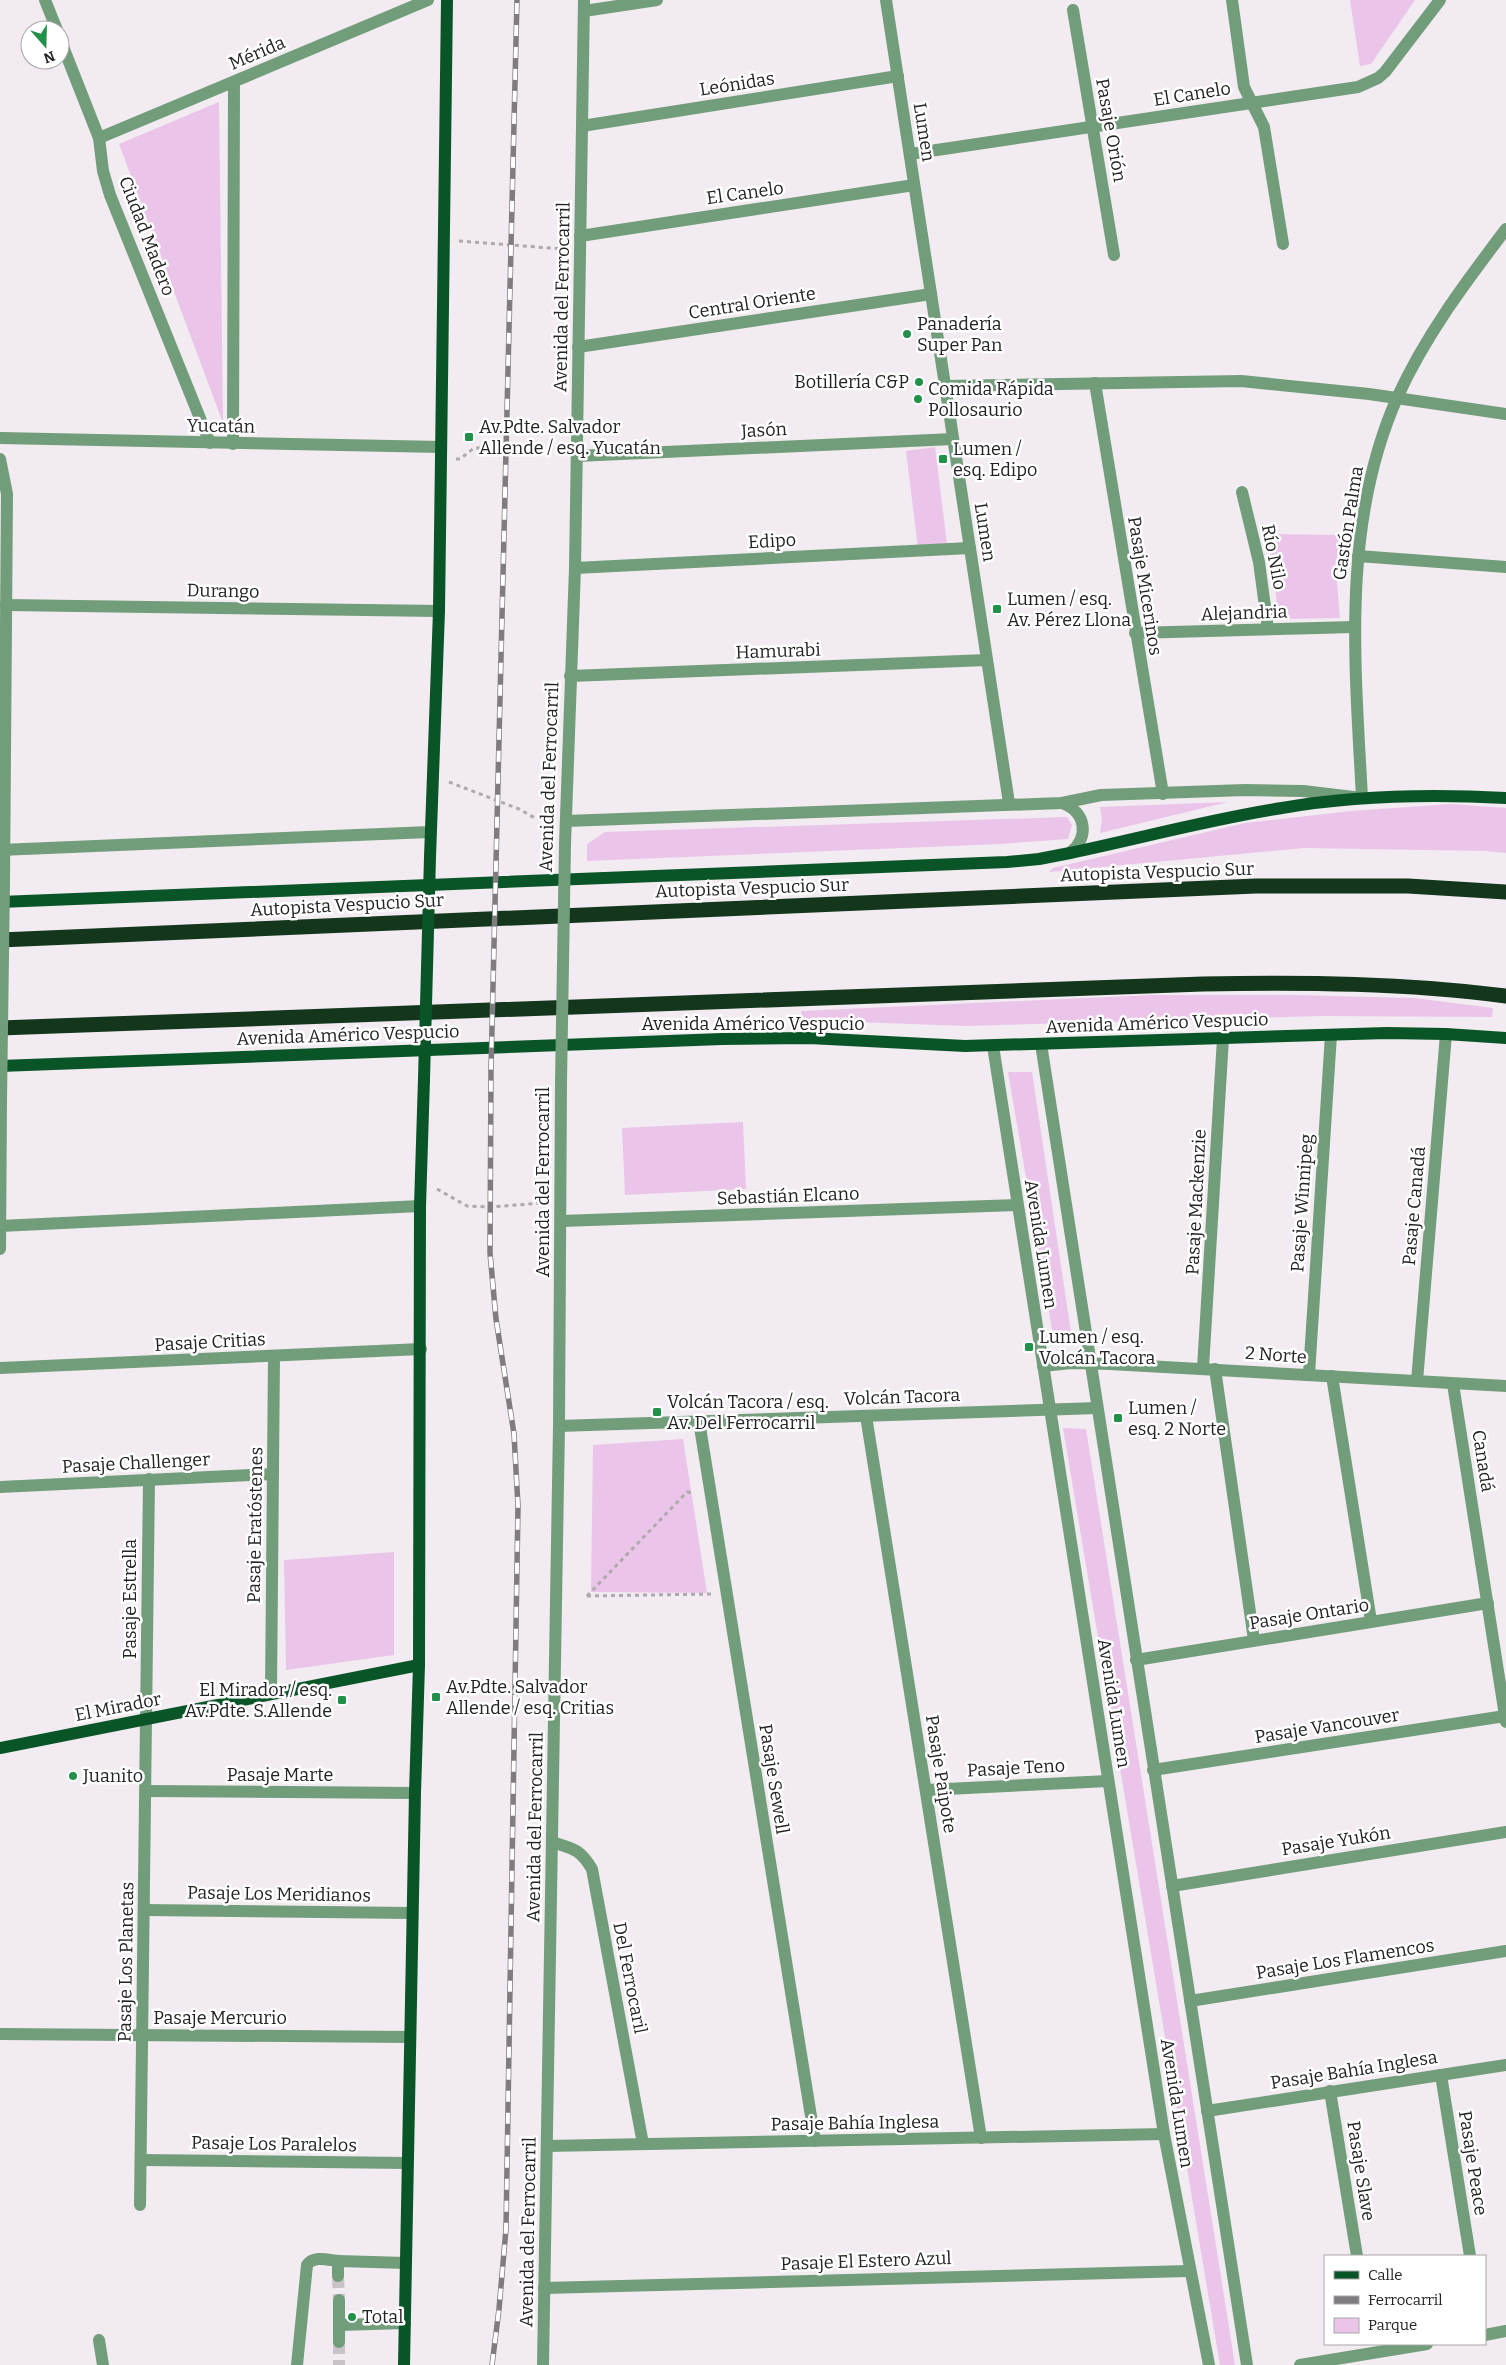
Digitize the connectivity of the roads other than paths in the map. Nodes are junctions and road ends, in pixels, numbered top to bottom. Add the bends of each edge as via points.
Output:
1 (45, 0) edge
2 (428, 0) edge
3 (447, 0) edge
4 (657, 0) edge
5 (886, 0) edge
6 (1232, 0) edge
7 (1440, 0) edge
8 (584, 6) edge
9 (1073, 10) dead end
10 (52, 20) edge
11 (70, 64) edge
12 (898, 76) junction
13 (234, 82) junction
14 (1252, 103) junction
15 (582, 126) junction
16 (1092, 127) junction
17 (99, 138) junction
18 (910, 154) junction
19 (914, 185) junction
20 (1506, 230) edge
21 (580, 236) junction
22 (1283, 244) dead end
23 (1114, 255) dead end
24 (931, 294) junction
25 (578, 347) junction
26 (1095, 384) junction
27 (946, 386) junction
28 (1397, 398) junction
29 (1506, 414) edge
30 (0, 438) edge
31 (953, 439) junction
32 (210, 443) junction
33 (233, 444) junction
34 (441, 452) junction
35 (577, 456) junction
36 (0, 459) edge
37 (1242, 492) dead end
38 (970, 548) junction
39 (1358, 556) junction
40 (1506, 566) edge
41 (575, 568) junction
42 (6, 605) junction
43 (438, 611) junction
44 (1354, 627) junction
45 (1268, 629) junction
46 (1135, 634) junction
47 (987, 660) junction
48 (570, 676) junction
49 (1163, 794) junction
50 (1362, 798) junction
51 (1506, 798) edge
52 (1009, 803) junction
53 (1062, 803) junction
54 (566, 821) junction
55 (430, 832) junction
56 (2, 850) edge
57 (1070, 854) junction
58 (1506, 892) edge
59 (0, 902) edge
60 (0, 940) edge
61 (1506, 996) edge
62 (0, 1028) edge
63 (1331, 1034) junction
64 (1446, 1034) junction
65 (1224, 1038) junction
66 (1506, 1038) edge
67 (1041, 1044) junction
68 (993, 1046) junction
69 (0, 1066) edge
70 (1017, 1205) junction
71 (420, 1206) junction
72 (561, 1221) junction
73 (0, 1226) edge
74 (0, 1249) edge
75 (421, 1349) junction
76 (274, 1356) junction
77 (1090, 1363) junction
78 (1043, 1366) junction
79 (0, 1368) edge
80 (1209, 1369) junction
81 (1309, 1374) junction
82 (1332, 1376) junction
83 (1417, 1381) junction
84 (1453, 1384) junction
85 (1506, 1386) edge
86 (1097, 1408) junction
87 (1050, 1409) junction
88 (866, 1416) junction
89 (699, 1421) junction
90 (559, 1426) junction
91 (273, 1474) junction
92 (149, 1480) junction
93 (0, 1486) edge
94 (1488, 1603) junction
95 (1371, 1622) junction
96 (1254, 1640) junction
97 (1136, 1660) junction
98 (419, 1665) junction
99 (270, 1694) junction
100 (147, 1719) junction
101 (1506, 1719) edge
102 (0, 1748) edge
103 (1153, 1770) junction
104 (1108, 1781) junction
105 (926, 1790) junction
106 (146, 1791) junction
107 (414, 1793) junction
108 (1506, 1832) edge
109 (552, 1842) junction
110 (1172, 1886) junction
111 (144, 1910) junction
112 (412, 1913) junction
113 (1506, 1951) edge
114 (1190, 2001) junction
115 (0, 2034) edge
116 (143, 2035) junction
117 (410, 2037) junction
118 (1506, 2065) edge
119 (1441, 2075) junction
120 (1330, 2091) junction
121 (1207, 2111) junction
122 (1164, 2134) junction
123 (981, 2138) junction
124 (815, 2141) junction
125 (643, 2144) junction
126 (547, 2146) junction
127 (141, 2160) junction
128 (407, 2163) junction
129 (140, 2205) dead end
130 (1357, 2255) edge
131 (1470, 2255) edge
132 (338, 2261) junction
133 (406, 2262) junction
134 (1189, 2271) junction
135 (338, 2276) tunnel mouth
136 (544, 2288) junction
137 (338, 2300) tunnel mouth
138 (405, 2323) junction
139 (339, 2325) junction
140 (1506, 2331) edge
141 (1486, 2334) edge
142 (99, 2340) dead end
143 (339, 2342) tunnel mouth
144 (1413, 2345) edge
145 (1372, 2348) edge
146 (103, 2365) edge
147 (297, 2365) edge
148 (404, 2365) edge
149 (543, 2365) edge
150 (1208, 2365) edge
151 (1247, 2365) edge
152 (1300, 2365) edge

1 - 10 street
2 - 13 street, Mérida
3 - 34 main road
4 - 8 street
5 - 12 street, Lumen
6 - 14 street via 1244,87
7 - 14 street, El Canelo via 1378,78 1358,87
8 - 15 street, Avenida del Ferrocarril
9 - 16 street, Pasaje Orión
11 - 17 street, Ciudad Madero
12 - 15 street, Leónidas
12 - 18 street, Lumen
13 - 17 street, Mérida
13 - 33 street
14 - 16 street, El Canelo
14 - 22 street via 1264,127
15 - 21 street, Avenida del Ferrocarril
16 - 18 street, El Canelo
16 - 23 street, Pasaje Orión
17 - 32 street, Ciudad Madero via 110,195
18 - 19 street, Lumen
19 - 21 street, El Canelo
19 - 24 street, Lumen
20 - 28 street, Gastón Palma via 1454,297
21 - 25 street, Avenida del Ferrocarril
24 - 25 street, Central Oriente
24 - 27 street, Lumen
25 - 35 street, Avenida del Ferrocarril
26 - 27 street
26 - 28 street via 1242,381
26 - 46 street, Pasaje Micerinos
27 - 31 street, Lumen
28 - 29 street
28 - 39 street, Gastón Palma via 1372,474
30 - 32 street, Yucatán
31 - 35 street, Jasón
31 - 38 street, Lumen
32 - 33 street, Yucatán
33 - 34 street, Yucatán
34 - 43 main road
35 - 41 street, Avenida del Ferrocarril
36 - 42 street via 7,494
37 - 45 street, Río Nilo via 1259,562
38 - 41 street, Edipo
38 - 47 street, Lumen
39 - 40 street
39 - 44 street, Gastón Palma
41 - 48 street, Avenida del Ferrocarril
42 - 43 street, Durango
42 - 56 street
43 - 55 main road
44 - 45 street, Alejandria
44 - 50 street, Gastón Palma
45 - 46 street, Alejandria
46 - 49 street, Pasaje Micerinos
47 - 48 street, Hamurabi
47 - 52 street, Lumen
48 - 54 street, Avenida del Ferrocarril
49 - 50 street via 1274,789
49 - 53 street via 1101,795
50 - 51 main road
50 - 57 main road via 1230,817
52 - 53 street
52 - 54 street
53 - 57 street via 1076,811 1083,825 1081,841
54 - 72 street, Avenida del Ferrocarril, bridge
55 - 56 street
55 - 71 main road, bridge
56 - 73 street, bridge
57 - 59 main road via 970,864
58 - 60 highway, Autopista Vespucio Sur via 1408,886 1256,886
61 - 62 highway via 1345,984 1203,984
63 - 64 main road, Avenida Américo Vespucio
63 - 65 main road, Avenida Américo Vespucio
63 - 81 street, Pasaje Winnipeg
64 - 66 main road, Avenida Américo Vespucio
64 - 83 street, Pasaje Canadá
65 - 67 main road, Avenida Américo Vespucio
65 - 80 street, Pasaje Mackenzie
67 - 68 main road, Avenida Américo Vespucio
67 - 77 street, Avenida Lumen
68 - 69 main road, Avenida Américo Vespucio via 739,1038
68 - 70 street, Avenida Lumen
70 - 72 street, Sebastián Elcano
70 - 78 street, Avenida Lumen
71 - 73 street
71 - 75 main road
72 - 90 street, Avenida del Ferrocarril
73 - 74 street
75 - 76 street, Pasaje Critias
75 - 98 main road
76 - 79 street, Pasaje Critias
76 - 91 street, Pasaje Eratóstenes
77 - 78 street, 2 Norte
77 - 80 street, 2 Norte
77 - 86 street, Avenida Lumen
78 - 87 street, Avenida Lumen
80 - 81 street, 2 Norte
80 - 96 street, Pasaje Mackenzie
81 - 82 street, 2 Norte
82 - 83 street, 2 Norte
82 - 95 street
83 - 84 street, 2 Norte
84 - 85 street, 2 Norte
84 - 94 street, Canadá
86 - 87 street, Volcán Tacora
86 - 97 street, Avenida Lumen
87 - 88 street, Volcán Tacora
87 - 104 street, Avenida Lumen
88 - 89 street, Volcán Tacora
88 - 105 street, Pasaje Paipote
89 - 90 street, Volcán Tacora
89 - 124 street, Pasaje Sewell
90 - 109 street, Avenida del Ferrocarril
91 - 92 street, Pasaje Challenger
91 - 99 street, Pasaje Eratóstenes
92 - 93 street, Pasaje Challenger
92 - 100 street, Pasaje Estrella
94 - 95 street, Pasaje Ontario
94 - 101 street, Canadá
95 - 96 street, Pasaje Ontario
96 - 97 street, Pasaje Ontario
97 - 103 street, Avenida Lumen
98 - 99 main road, El Mirador
98 - 107 main road
99 - 100 main road, El Mirador
100 - 102 main road, El Mirador
100 - 106 street, Pasaje Los Planetas
101 - 103 street, Pasaje Vancouver
103 - 110 street, Avenida Lumen
104 - 105 street, Pasaje Teno
104 - 122 street, Avenida Lumen
105 - 123 street, Pasaje Paipote
106 - 107 street, Pasaje Marte
106 - 111 street, Pasaje Los Planetas
107 - 112 main road
108 - 110 street, Pasaje Yukón
109 - 125 street, Del Ferrocaril via 577,1849 592,1869
109 - 126 street, Avenida del Ferrocarril
110 - 114 street, Avenida Lumen
111 - 112 street, Pasaje Los Meridianos
111 - 116 street, Pasaje Los Planetas
112 - 117 main road
113 - 114 street, Pasaje Los Flamencos
114 - 121 street, Avenida Lumen
115 - 116 street, Pasaje Mercurio
116 - 117 street, Pasaje Mercurio
116 - 127 street, Pasaje Los Planetas
117 - 128 main road
118 - 119 street, Pasaje Bahía Inglesa
119 - 120 street, Pasaje Bahía Inglesa
119 - 131 street, Pasaje Peace
120 - 121 street, Pasaje Bahía Inglesa
120 - 130 street, Pasaje Slave
121 - 151 street, Avenida Lumen
122 - 123 street, Pasaje Bahía Inglesa
122 - 134 street, Avenida Lumen
123 - 124 street, Pasaje Bahía Inglesa
124 - 125 street, Pasaje Bahía Inglesa
125 - 126 street, Pasaje Bahía Inglesa
126 - 136 street, Avenida del Ferrocarril
127 - 128 street, Pasaje Los Paralelos
127 - 129 street, Pasaje Los Planetas
128 - 133 main road
132 - 133 street
132 - 135 street
132 - 147 street via 316,2259 307,2265
133 - 138 main road
134 - 136 street, Pasaje El Estero Azul
134 - 150 street, Avenida Lumen
136 - 149 street, Avenida del Ferrocarril
137 - 139 street
138 - 139 street
138 - 148 main road
139 - 143 street
140 - 141 street
142 - 146 street
144 - 145 street
145 - 152 street

